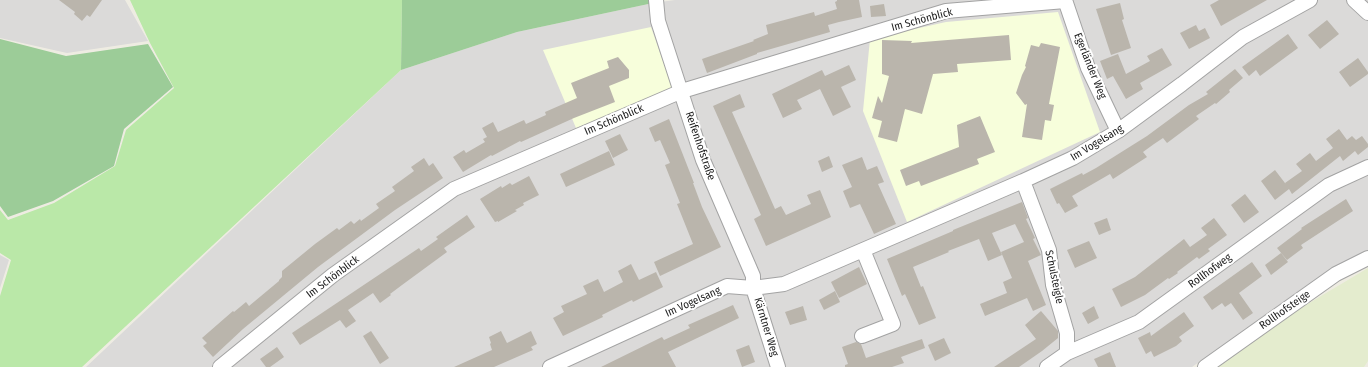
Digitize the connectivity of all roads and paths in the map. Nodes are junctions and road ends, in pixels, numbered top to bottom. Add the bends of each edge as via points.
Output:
1 (656, 0) edge
2 (1065, 0) edge
3 (1310, 0) edge
4 (1354, 0) edge
5 (1368, 13) edge
6 (682, 91) junction
7 (1118, 131) junction
8 (1368, 167) edge
9 (1023, 181) junction
10 (863, 250) junction
11 (1368, 258) edge
12 (753, 288) junction
13 (862, 336) dead end
14 (1067, 352) junction
15 (220, 367) edge
16 (550, 367) edge
17 (778, 367) edge
18 (1047, 367) edge
19 (1205, 367) edge

1 - 6 street, Reifenhofstraße via 658,21
2 - 6 street, Im Schönblick via 946,11
2 - 7 street, Egerländer Weg via 1088,68
3 - 7 street, Im Vogelsang via 1243,37
4 - 5 street
6 - 12 street, Reifenhofstraße via 703,160 753,276
6 - 15 street, Im Schönblick via 454,189 333,275
7 - 9 street, Im Vogelsang via 1073,158
8 - 14 street, Rollhofweg via 1329,185 1139,322
9 - 10 street, Im Vogelsang
9 - 14 street, Schulsteigle via 1049,250 1053,285 1067,333
10 - 12 street, Im Vogelsang via 784,284
10 - 13 street via 893,324
11 - 19 street, Rollhofsteige via 1336,274
12 - 16 street, Im Vogelsang via 727,286
12 - 17 street, Kärntner Weg
14 - 18 street, Rollhofweg

